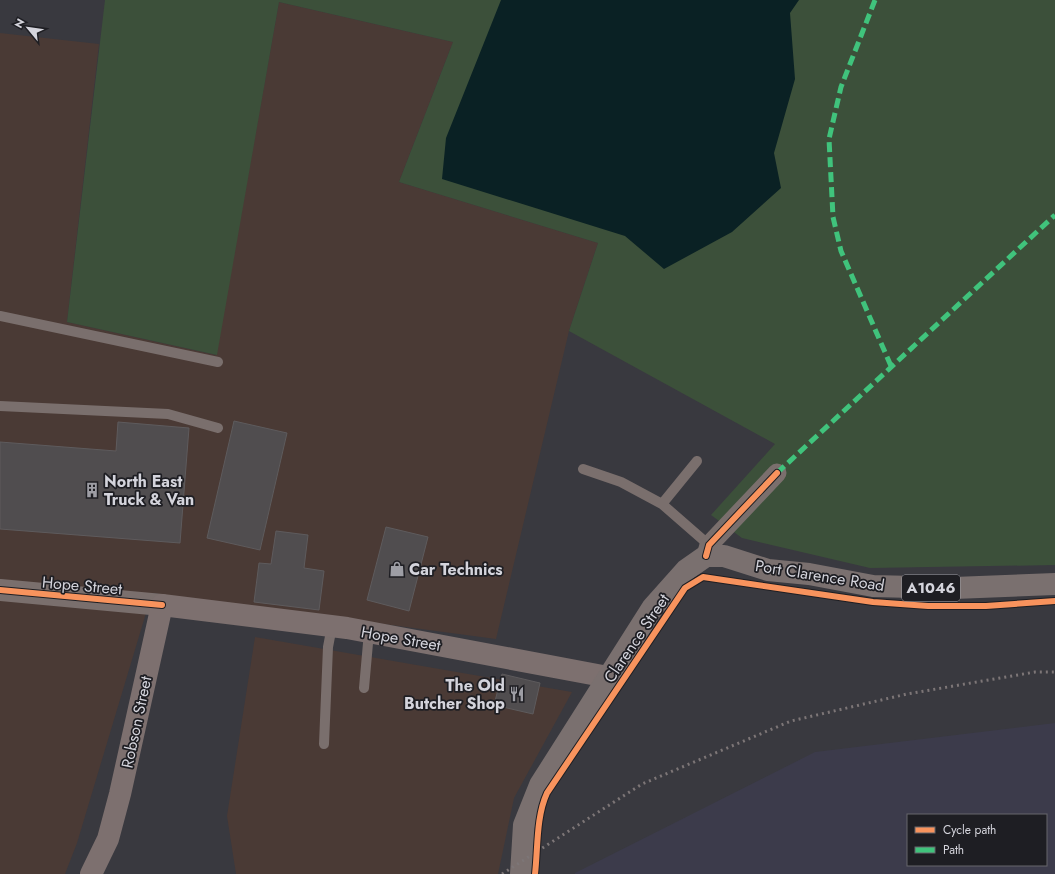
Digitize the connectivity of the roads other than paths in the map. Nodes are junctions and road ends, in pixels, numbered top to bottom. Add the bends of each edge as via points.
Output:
1 (0, 316) edge
2 (218, 362) dead end
3 (0, 406) edge
4 (218, 428) dead end
5 (697, 461) dead end
6 (583, 468) dead end
7 (777, 473) dead end
8 (662, 504) junction
9 (707, 550) junction
10 (1055, 584) edge
11 (0, 590) edge
12 (162, 605) junction
13 (332, 626) junction
14 (369, 632) junction
15 (608, 677) junction
16 (364, 688) dead end
17 (324, 744) dead end
18 (91, 874) edge
19 (521, 874) edge

1 - 2 lane
3 - 4 lane via 168,414
5 - 8 lane
6 - 8 lane via 621,482
7 - 9 street, Clarence Street
8 - 9 lane
9 - 10 main road, Port Clarence Road / A1046 via 768,570 809,574 874,586 954,588
9 - 15 main road, Clarence Street via 653,607
11 - 12 street, Hope Street
12 - 13 main road, Hope Street
12 - 18 main road, Robson Street via 120,794 108,839
13 - 14 main road, Hope Street
13 - 17 lane via 328,646
14 - 15 main road, Hope Street
14 - 16 lane
15 - 19 main road, Clarence Street via 540,785 524,825

